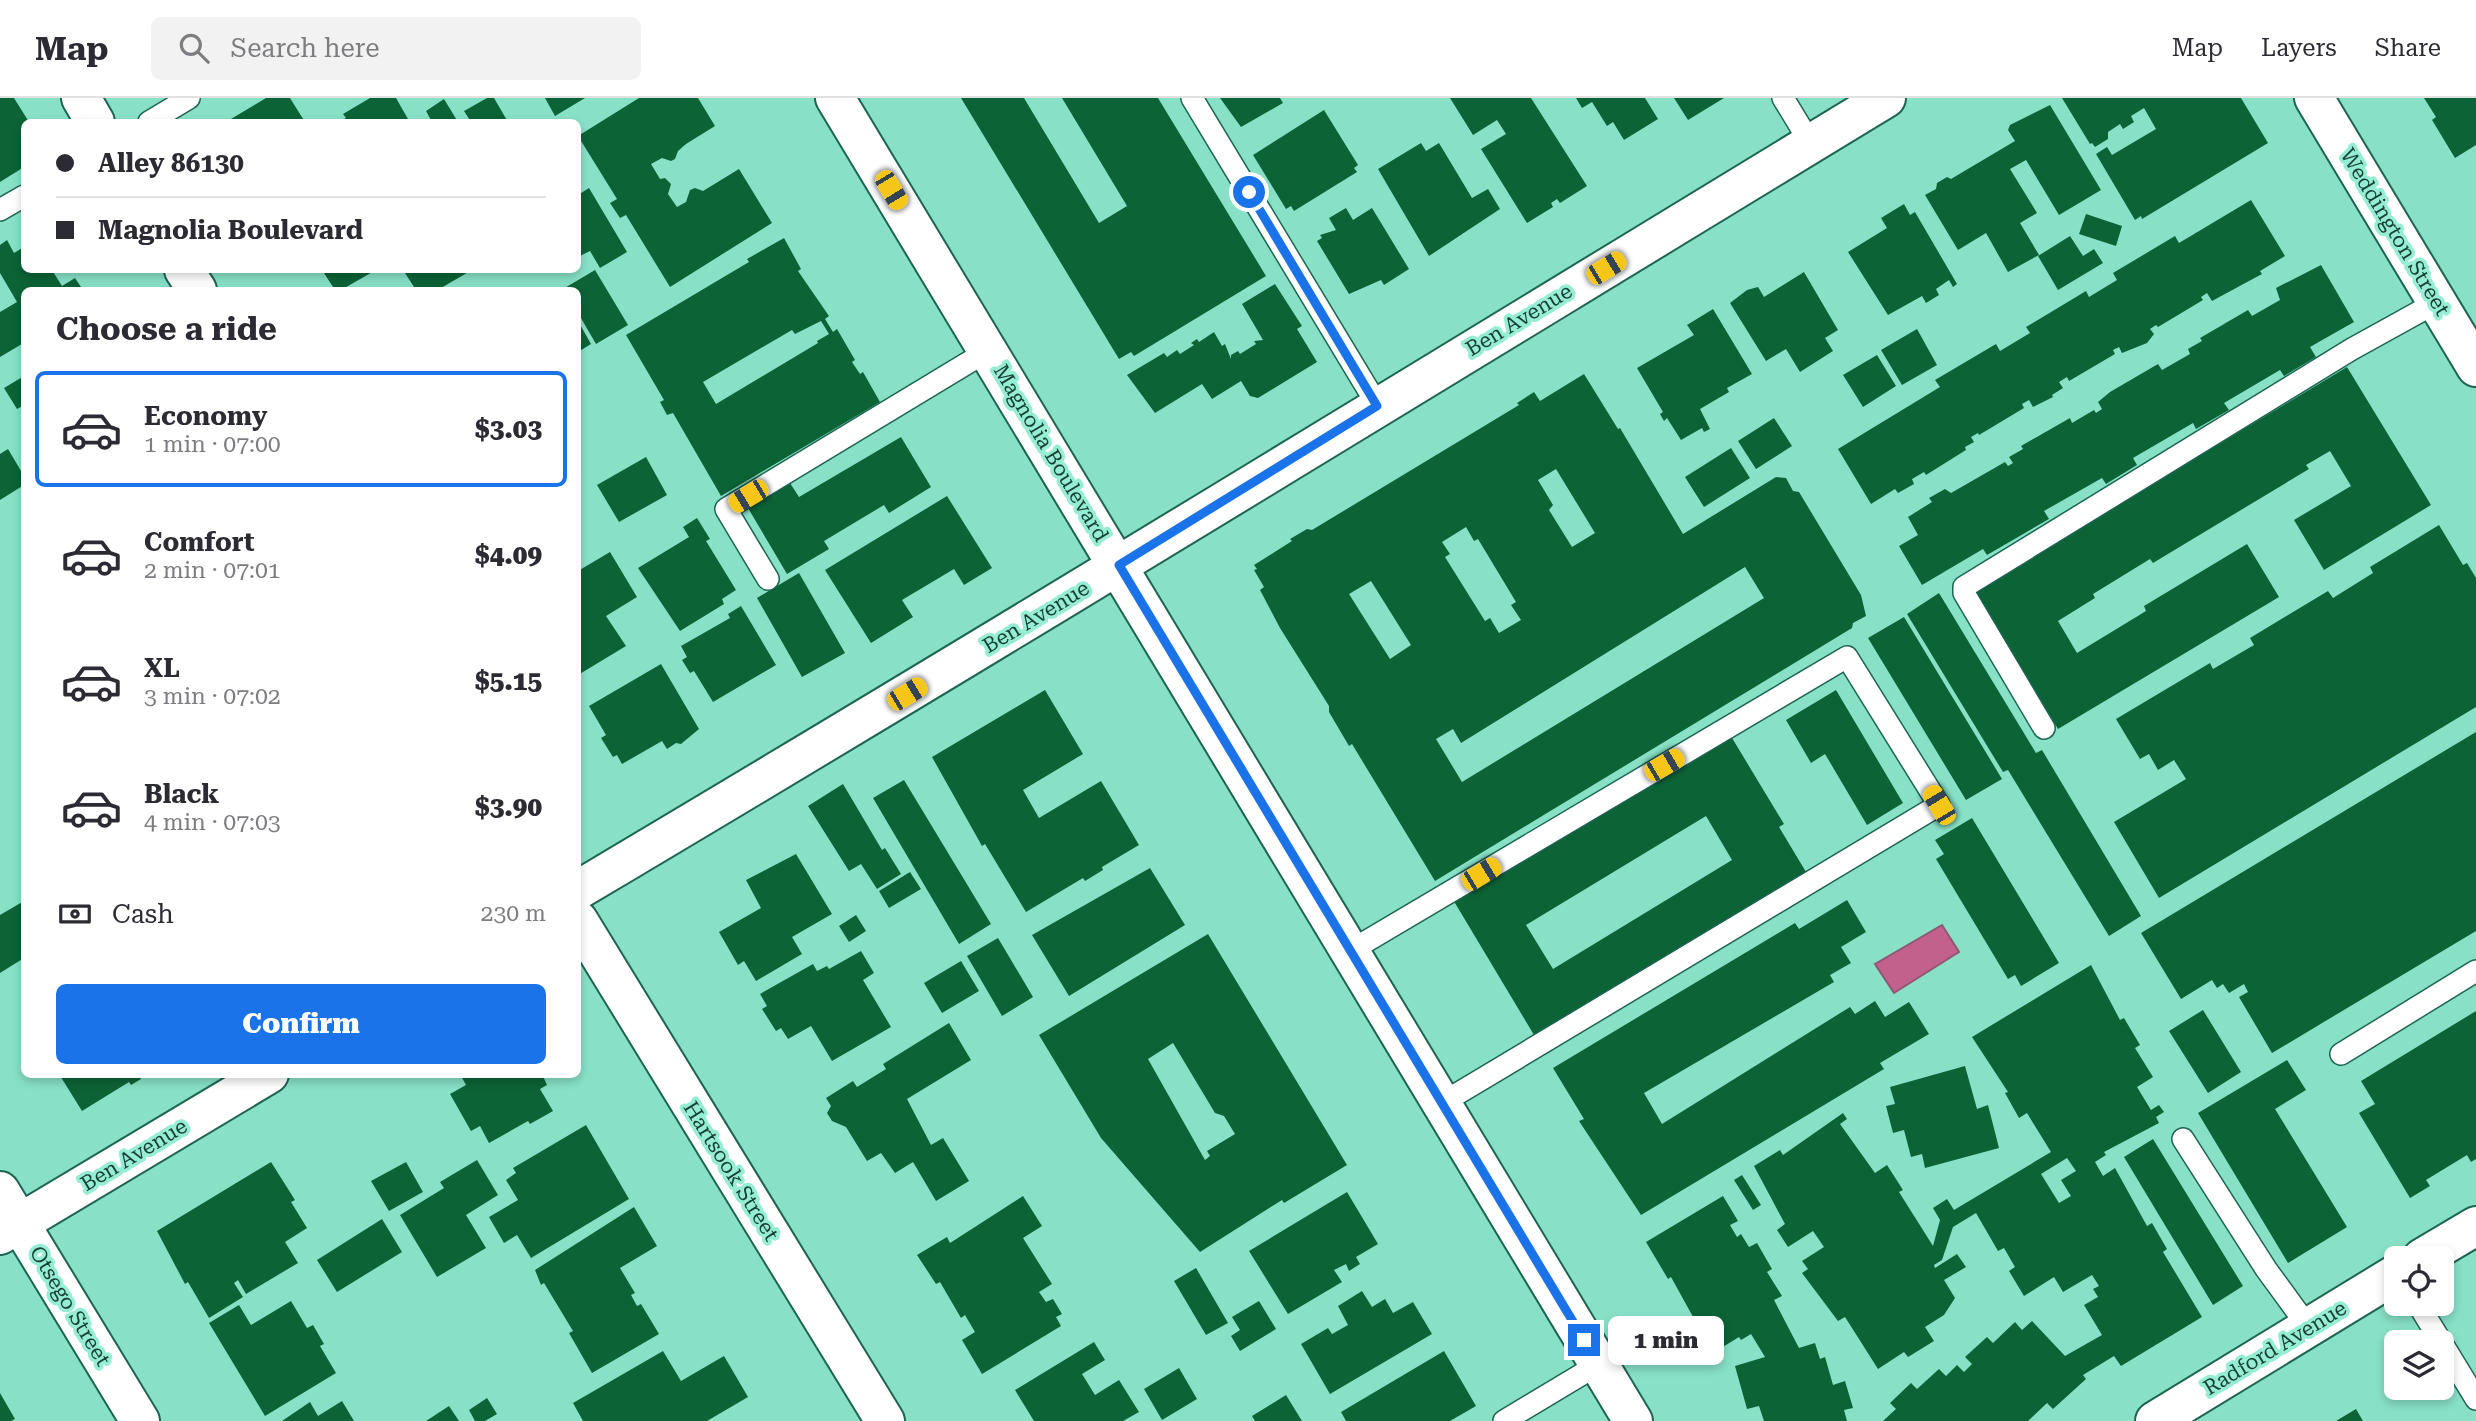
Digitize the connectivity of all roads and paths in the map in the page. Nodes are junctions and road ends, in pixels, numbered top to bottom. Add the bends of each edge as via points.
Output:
1 (81, 98) edge
2 (190, 98) edge
3 (835, 98) edge
4 (1192, 98) edge
5 (1783, 98) edge
6 (1886, 98) edge
7 (2314, 98) edge
8 (94, 119) edge
9 (154, 119) edge
10 (1811, 144) junction
11 (21, 198) edge
12 (0, 211) edge
13 (2437, 302) junction
14 (989, 350) junction
15 (2476, 367) edge
16 (1377, 406) junction
17 (1119, 565) junction
18 (768, 579) dead end
19 (2044, 728) dead end
20 (581, 888) edge
21 (581, 925) edge
22 (1350, 951) junction
23 (2476, 971) edge
24 (2341, 1054) dead end
25 (262, 1078) edge
26 (1442, 1103) junction
27 (2183, 1139) dead end
28 (0, 1191) edge
29 (2476, 1226) edge
30 (10, 1229) edge
31 (2442, 1246) edge
32 (2384, 1281) edge
33 (2425, 1316) edge
34 (2309, 1328) junction
35 (1599, 1364) junction
36 (2476, 1399) edge
37 (140, 1421) edge
38 (885, 1421) edge
39 (1504, 1421) edge
40 (1633, 1421) edge
41 (2155, 1421) edge

1 - 8 street
2 - 9 lane
3 - 14 street, Magnolia Boulevard
4 - 16 lane
5 - 10 lane
6 - 10 street, Ben Avenue
7 - 13 street, Weddington Street
10 - 16 street, Ben Avenue
11 - 12 lane
13 - 15 street, Weddington Street
13 - 19 lane via 1964,587
14 - 17 street, Magnolia Boulevard
14 - 18 lane via 726,509
16 - 17 street, Ben Avenue
17 - 20 street, Ben Avenue
17 - 22 street, Magnolia Boulevard
21 - 38 street, Hartsook Street
22 - 26 street, Magnolia Boulevard
22 - 26 lane via 1847,657 1939,805
23 - 24 lane
25 - 30 street, Ben Avenue
26 - 35 street, Magnolia Boulevard
27 - 34 lane
28 - 30 street, Otsego Street
29 - 31 street
30 - 37 street, Otsego Street
32 - 34 street, Radford Avenue
33 - 36 lane
34 - 41 street, Radford Avenue
35 - 39 lane
35 - 40 street, Magnolia Boulevard

